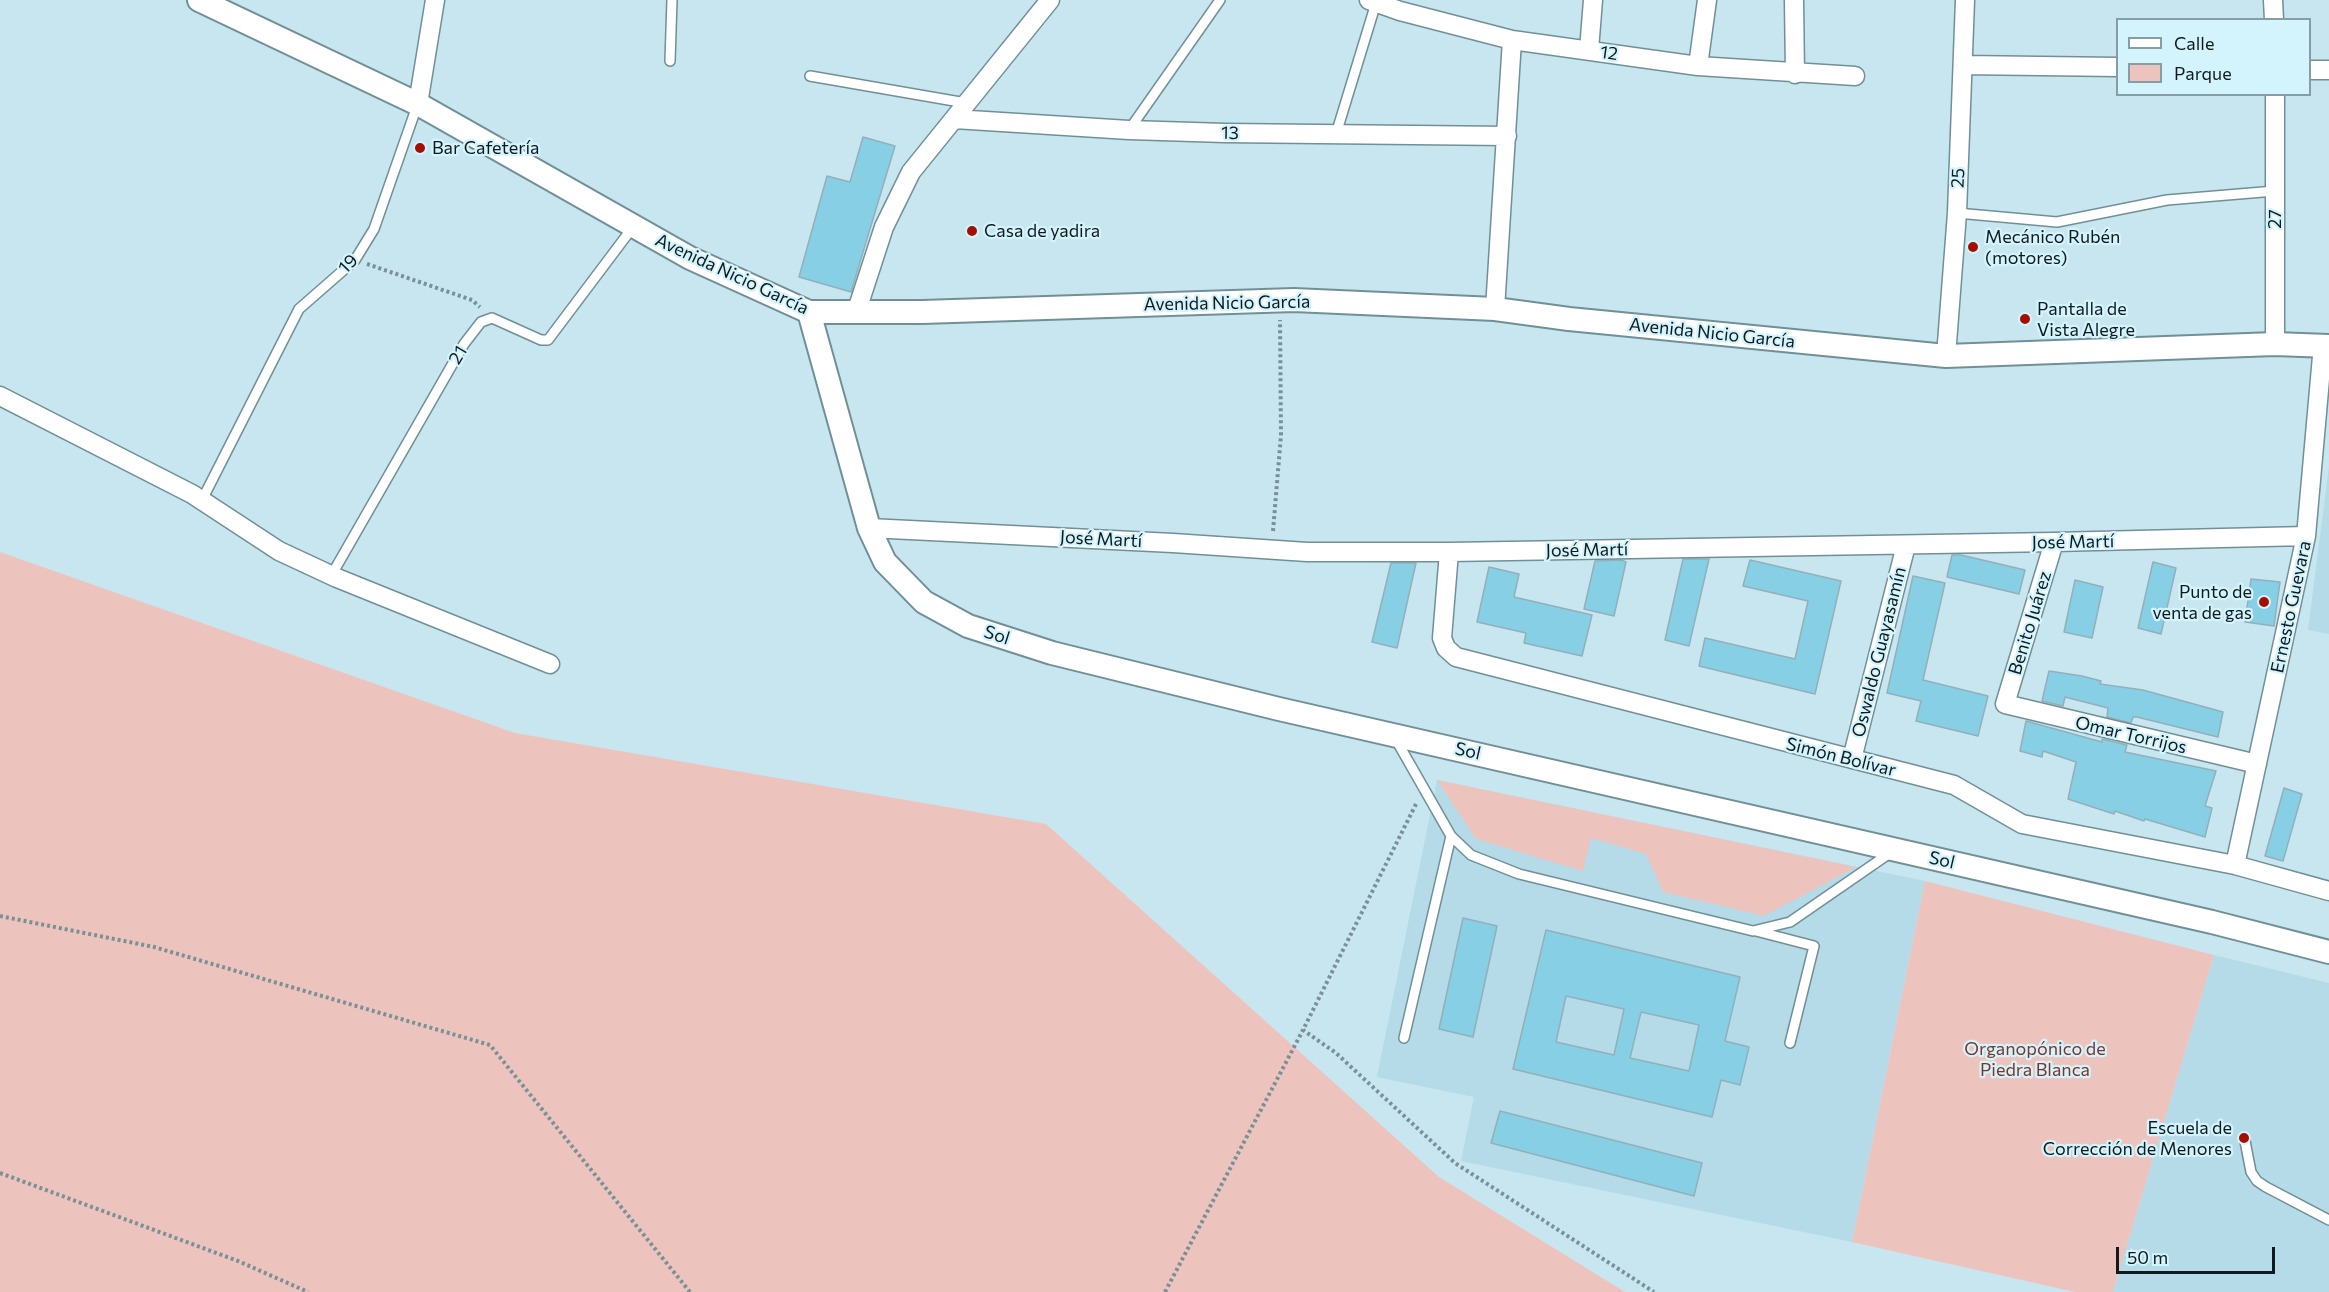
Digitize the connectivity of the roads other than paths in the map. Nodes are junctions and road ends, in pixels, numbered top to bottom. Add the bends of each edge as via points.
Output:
1 (199, 0) edge
2 (435, 0) edge
3 (672, 0) edge
4 (1050, 0) edge
5 (1220, 0) edge
6 (1593, 0) edge
7 (1707, 0) edge
8 (1794, 0) edge
9 (1965, 0) edge
10 (2273, 0) edge
11 (1373, 1) edge
12 (1401, 6) edge
13 (2274, 18) edge
14 (1512, 40) junction
15 (1589, 50) junction
16 (670, 61) dead end
17 (1963, 65) junction
18 (1698, 66) junction
19 (2116, 67) edge
20 (2311, 70) edge
21 (2329, 70) edge
22 (1795, 74) junction
23 (810, 76) dead end
24 (1855, 76) dead end
25 (2275, 96) edge
26 (966, 103) junction
27 (418, 104) junction
28 (954, 119) junction
29 (1129, 130) junction
30 (1336, 134) junction
31 (1507, 136) junction
32 (2274, 191) junction
33 (1957, 213) junction
34 (633, 227) junction
35 (1495, 309) junction
36 (809, 312) junction
37 (856, 313) junction
38 (2275, 344) junction
39 (2326, 345) edge
40 (1946, 356) junction
41 (0, 396) edge
42 (202, 500) junction
43 (869, 528) junction
44 (2306, 536) junction
45 (2054, 542) junction
46 (1906, 545) junction
47 (1449, 552) junction
48 (331, 576) junction
49 (550, 664) dead end
50 (2005, 704) joint
51 (1393, 734) junction
52 (1852, 759) junction
53 (2258, 764) junction
54 (1451, 836) junction
55 (1895, 849) junction
56 (2235, 865) junction
57 (2329, 891) edge
58 (1754, 931) junction
59 (2329, 952) edge
60 (1404, 1038) dead end
61 (1790, 1043) dead end
62 (2245, 1141) dead end
63 (2329, 1220) edge

1 - 27 street, Avenida Nicio García
2 - 27 street, 19
3 - 16 lane
4 - 26 street
5 - 29 lane
6 - 15 street
7 - 18 street
8 - 22 street
9 - 17 street, 25
10 - 13 street
11 - 12 street, 12
11 - 30 lane
12 - 14 street, 12
14 - 15 street, 12
14 - 31 street
15 - 18 street, 12
17 - 19 street
17 - 33 street, 25
18 - 22 street, 12
20 - 21 street
22 - 24 street, 12
23 - 26 lane
25 - 32 street, 27
26 - 28 street
27 - 34 street, Avenida Nicio García
27 - 42 lane, 19 via 374,230 355,260 299,309
28 - 29 street, 13
28 - 37 street via 912,172 893,209
29 - 30 street, 13
30 - 31 street, 13
31 - 35 street
32 - 33 lane via 2167,200 2056,222
32 - 38 street, 27
33 - 40 street, 25
34 - 36 street, Avenida Nicio García via 690,258
34 - 48 lane, 21 via 548,340 492,318 481,322 464,344
35 - 37 street, Avenida Nicio García via 1280,300
35 - 40 street, Avenida Nicio García
36 - 37 street, Avenida Nicio García
36 - 43 street, Sol
38 - 39 street, Avenida Nicio García
38 - 40 street, Avenida Nicio García
39 - 44 street, Ernesto Guevara
41 - 42 street
42 - 48 street via 279,551
43 - 47 street, José Martí via 1307,552
43 - 51 street, Sol via 885,562 924,602 968,626 1052,653
44 - 45 street, José Martí
44 - 53 street, Ernesto Guevara
45 - 46 street, José Martí
45 - 50 street, Benito Juárez
46 - 47 street, José Martí
46 - 52 street, Oswaldo Guayasamín
47 - 52 street, Simón Bolívar via 1442,638 1456,657
48 - 49 street
50 - 53 street, Omar Torrijos
51 - 54 lane
51 - 55 street, Sol
52 - 56 street, Simón Bolívar via 1954,785 2022,824
53 - 56 street, Ernesto Guevara
54 - 58 lane via 1471,855 1519,874
54 - 60 lane
55 - 58 lane via 1790,922
55 - 59 street, Sol
56 - 57 street, Simón Bolívar
58 - 61 lane via 1814,946
62 - 63 lane via 2251,1172 2257,1181

